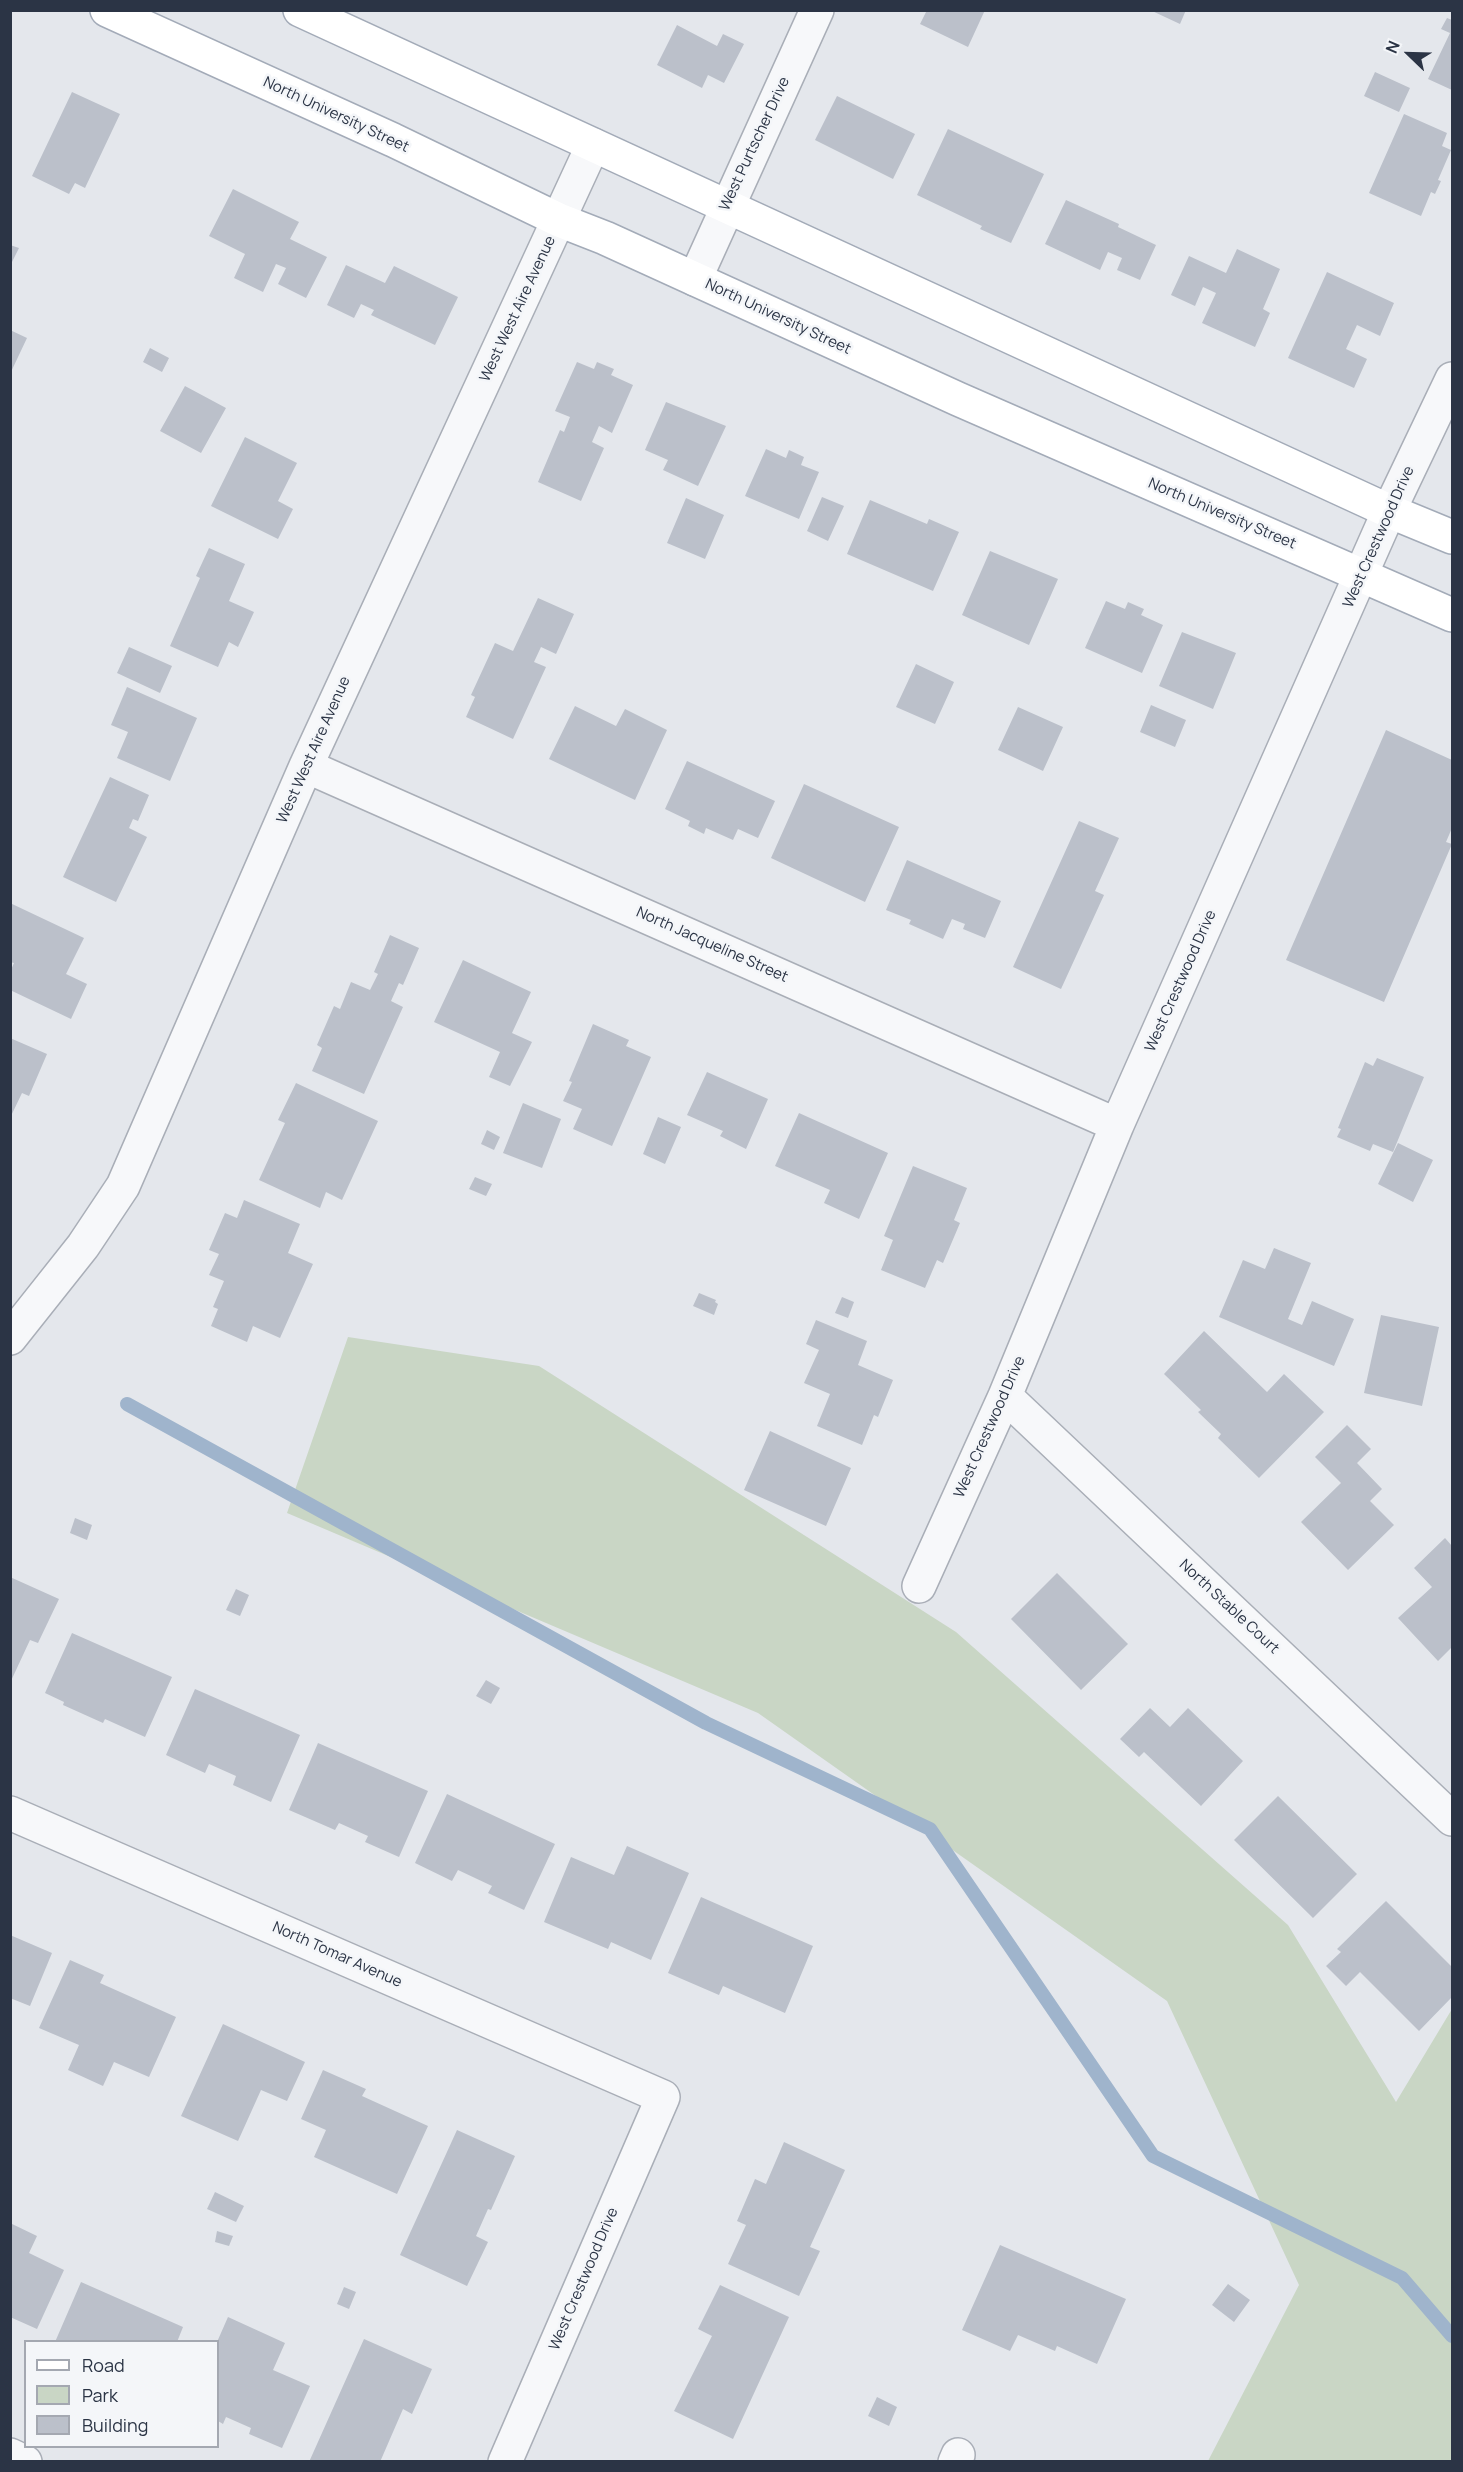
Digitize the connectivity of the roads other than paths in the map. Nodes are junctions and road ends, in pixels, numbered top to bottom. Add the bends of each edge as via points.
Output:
1 (107, 10) edge
2 (300, 10) edge
3 (816, 10) edge
4 (593, 145) junction
5 (726, 206) junction
6 (559, 220) junction
7 (694, 279) junction
8 (1452, 379) edge
9 (1389, 511) junction
10 (1452, 537) edge
11 (1362, 574) junction
12 (1452, 615) edge
13 (306, 766) junction
14 (1117, 1125) junction
15 (10, 1338) edge
16 (1005, 1396) junction
17 (919, 1586) dead end
18 (10, 1813) edge
19 (1452, 1819) edge
20 (663, 2097) joint
21 (10, 2455) edge
22 (25, 2462) edge
23 (505, 2462) edge

1 - 6 main road, North University Street
2 - 4 main road
3 - 5 street, West Purtscher Drive
4 - 5 main road
4 - 6 street, West West Aire Avenue
5 - 7 street, West Purtscher Drive
5 - 9 main road
6 - 7 main road, North University Street
6 - 13 street, West West Aire Avenue
7 - 11 main road, North University Street via 958,399
8 - 9 street, West Crestwood Drive
9 - 10 main road
9 - 11 street, West Crestwood Drive
11 - 12 main road, North University Street
11 - 14 street, West Crestwood Drive
13 - 14 street, North Jacqueline Street
13 - 15 street, West West Aire Avenue via 123,1186 83,1246
14 - 16 street, West Crestwood Drive
16 - 17 street, West Crestwood Drive
16 - 19 street, North Stable Court
18 - 20 street, North Tomar Avenue
20 - 23 street, West Crestwood Drive
21 - 22 street

